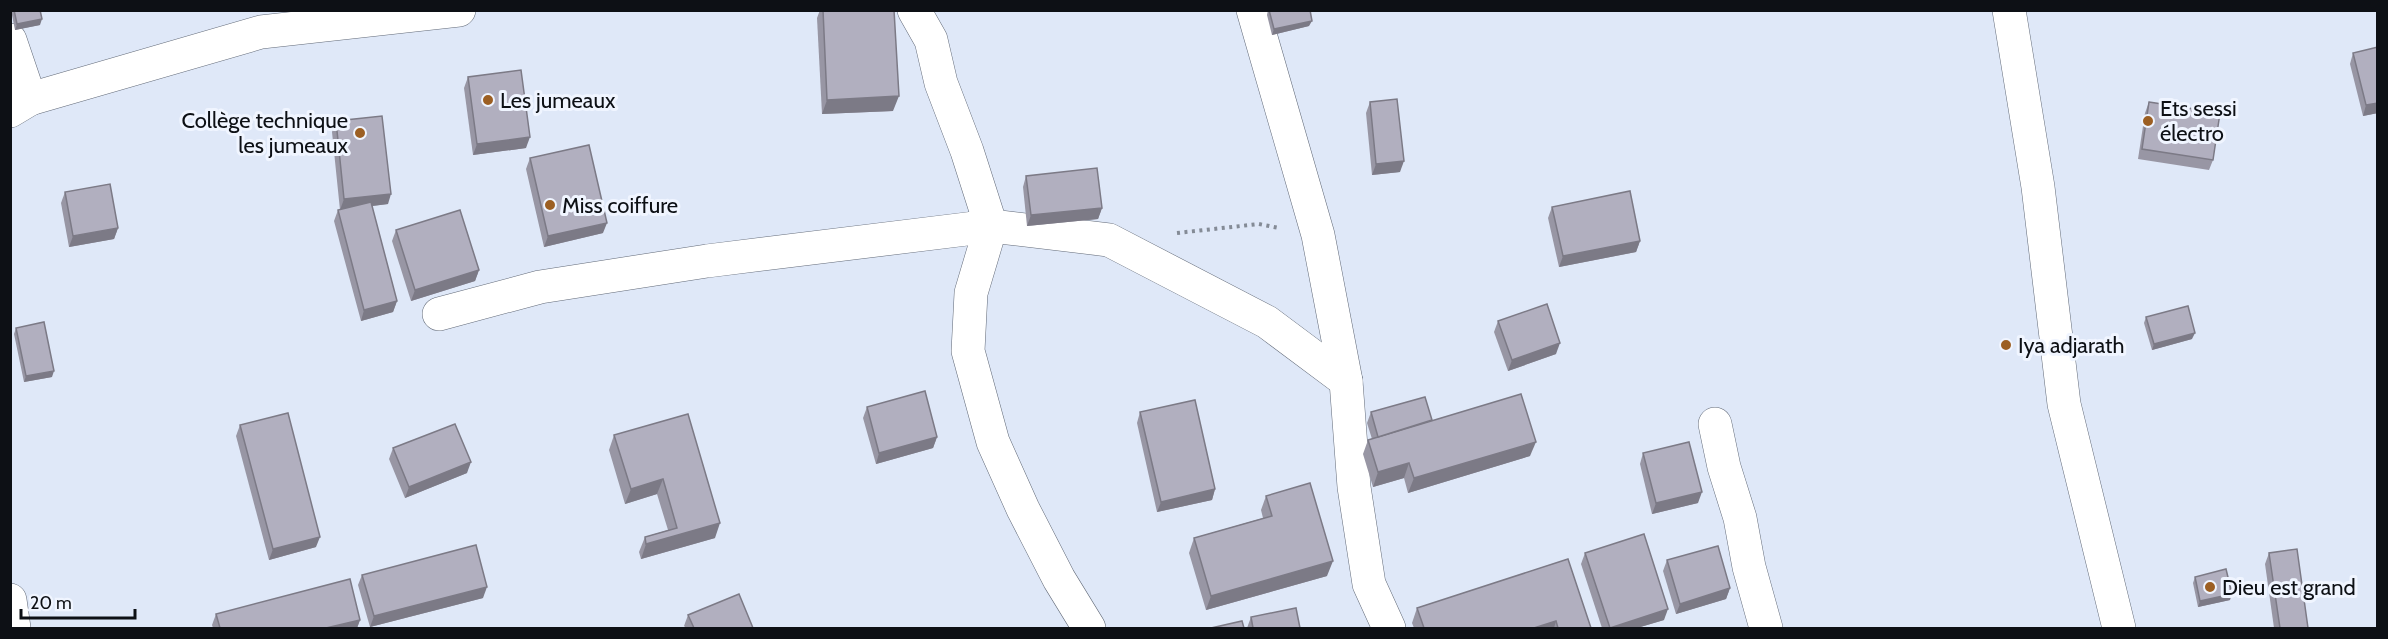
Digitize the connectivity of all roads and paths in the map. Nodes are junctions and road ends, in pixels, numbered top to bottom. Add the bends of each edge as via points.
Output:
1 (459, 10) edge
2 (914, 10) edge
3 (1253, 10) edge
4 (2009, 10) edge
5 (10, 40) edge
6 (20, 105) edge
7 (991, 226) junction
8 (1167, 234) dead end
9 (1318, 235) junction
10 (439, 314) dead end
11 (1346, 381) junction
12 (1715, 424) dead end
13 (10, 600) edge
14 (14, 628) edge
15 (1089, 628) edge
16 (1389, 628) edge
17 (1766, 628) edge
18 (2119, 628) edge

1 - 6 street via 261,32
2 - 7 street via 931,40 941,83
3 - 9 street
4 - 18 street via 2038,187 2064,404
5 - 6 street
7 - 10 street via 707,261 540,287
7 - 11 street via 1109,240 1267,322
7 - 15 street via 971,292 968,351 993,442 1059,579
8 - 9 path via 1259,224
9 - 11 street
11 - 16 street via 1354,487 1369,584
12 - 17 street
13 - 14 street

